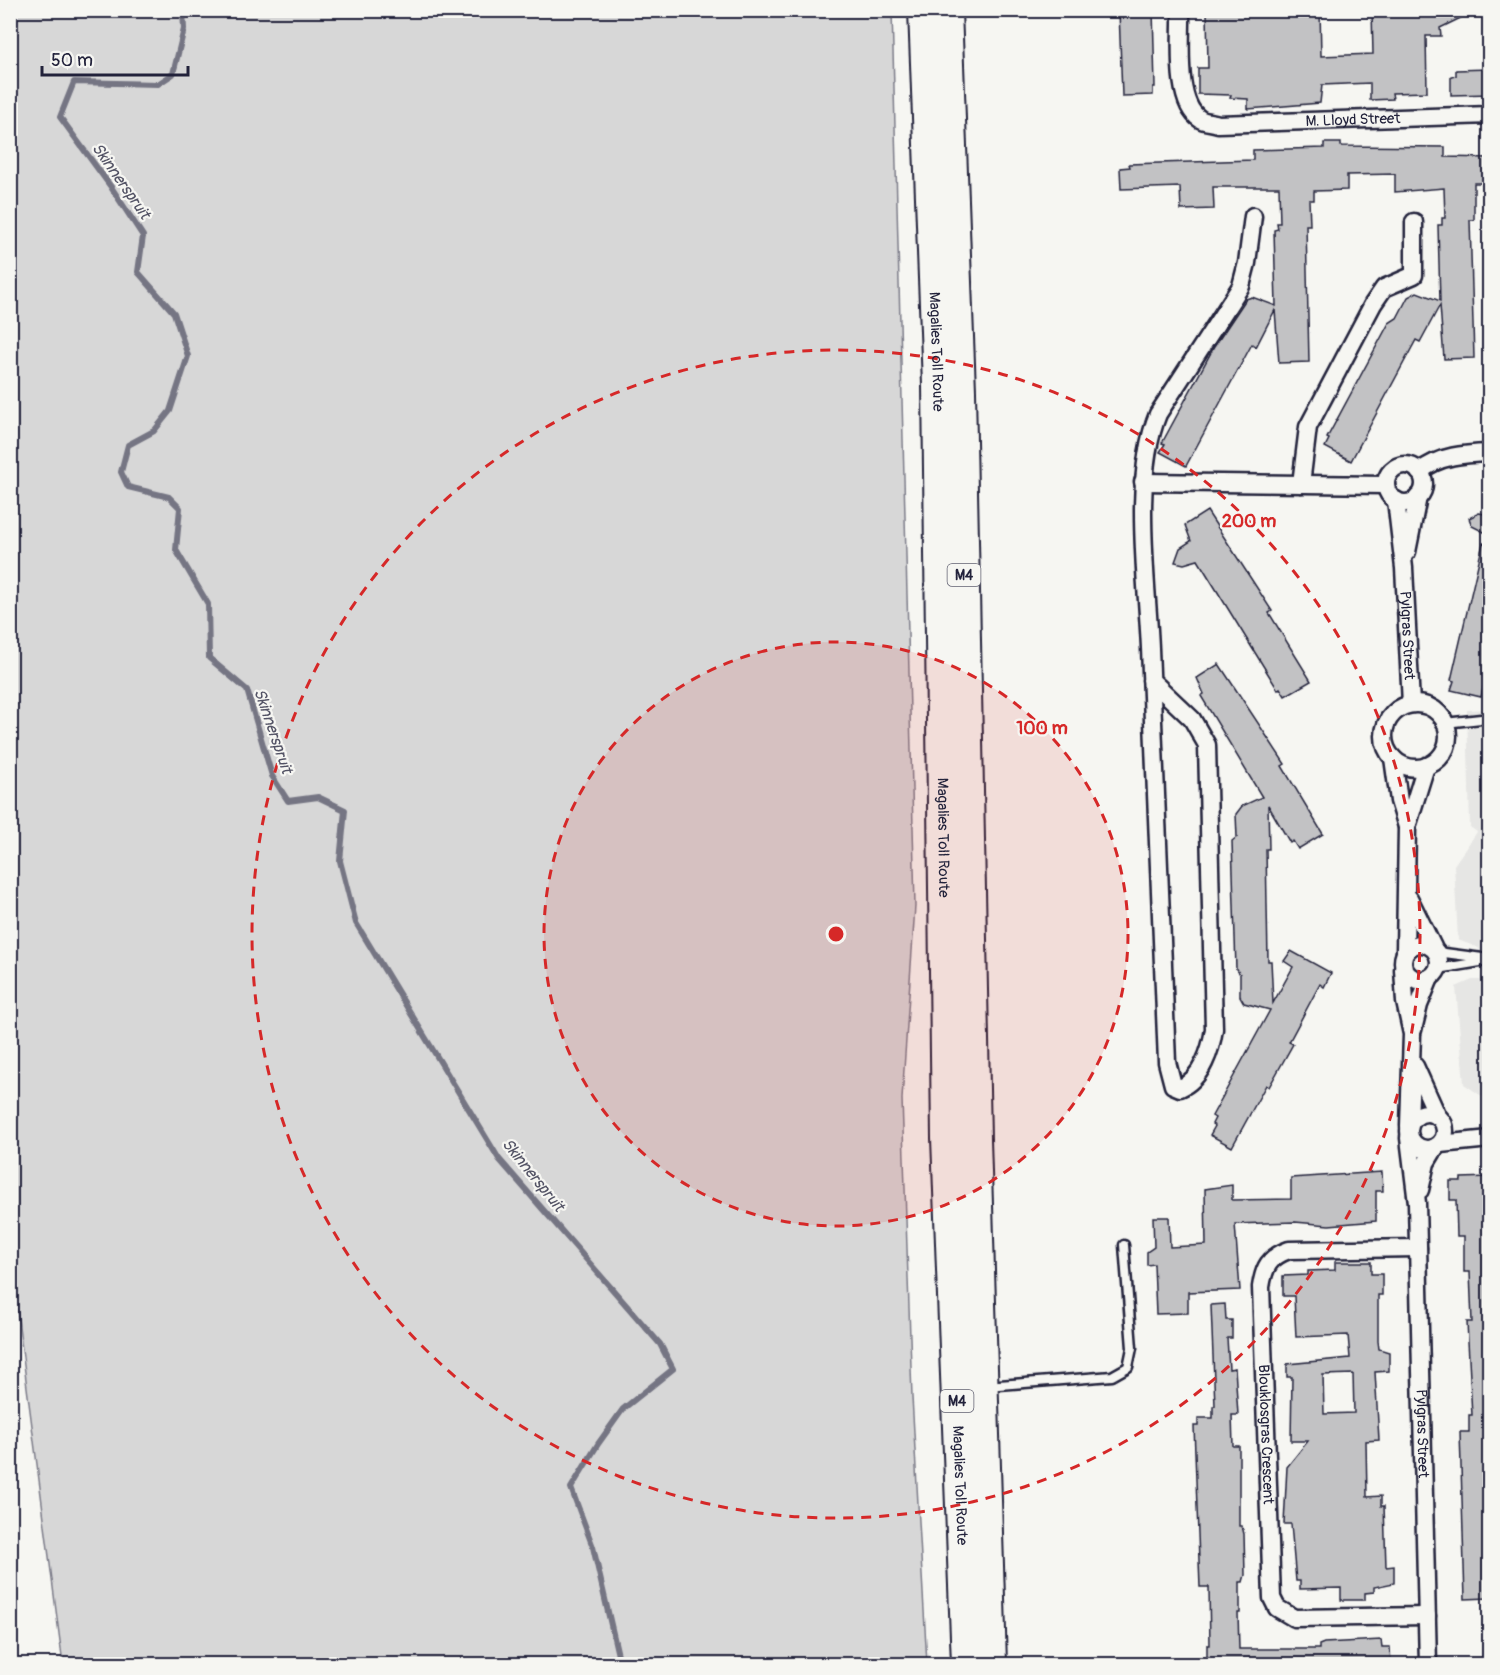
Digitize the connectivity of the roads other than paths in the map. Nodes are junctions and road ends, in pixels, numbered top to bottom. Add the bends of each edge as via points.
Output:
1 (924, 10) edge
2 (946, 10) edge
3 (1181, 10) edge
4 (1490, 115) edge
5 (1253, 216) dead end
6 (1414, 222) dead end
7 (1490, 453) edge
8 (1419, 472) junction
9 (1143, 482) junction
10 (1301, 484) junction
11 (1386, 485) junction
12 (1418, 497) junction
13 (1396, 500) junction
14 (1404, 568) junction
15 (1151, 680) junction
16 (1411, 704) junction
17 (1490, 718) edge
18 (1445, 723) junction
19 (1393, 758) junction
20 (1426, 766) junction
21 (1407, 827) junction
22 (1407, 894) junction
23 (1435, 950) junction
24 (1405, 951) junction
25 (1490, 960) edge
26 (1403, 969) junction
27 (1434, 974) junction
28 (1412, 1034) junction
29 (1413, 1059) junction
30 (1440, 1119) junction
31 (1409, 1132) junction
32 (1484, 1139) edge
33 (1438, 1146) junction
34 (1417, 1203) junction
35 (1124, 1245) dead end
36 (1418, 1248) junction
37 (983, 1387) junction
38 (1427, 1616) junction
39 (967, 1665) edge
40 (991, 1665) edge
41 (1428, 1665) edge

1 - 39 highway, Magalies Toll Route / M4 via 938,385 947,1138
2 - 37 highway, Magalies Toll Route / M4 via 960,379
3 - 4 street, M. Lloyd Street via 1184,92 1189,107 1200,120 1218,124
5 - 9 street via 1241,286 1158,414 1149,437
6 - 10 street via 1413,275 1384,288 1373,304 1308,427
7 - 8 street via 1450,456
8 - 11 street via 1410,465 1398,466 1389,474
8 - 12 street via 1423,487
9 - 10 street
9 - 15 street
10 - 11 street
11 - 13 street
12 - 13 street via 1408,502
12 - 14 street, Pylgras Street
13 - 14 street, Pylgras Street
14 - 16 street, Pylgras Street
15 - 15 street via 1167,1062 1173,1085 1180,1088 1205,1062 1214,1029 1207,746 1192,719
16 - 18 street via 1431,707
16 - 19 street via 1393,713 1387,721 1384,740
17 - 18 lane
18 - 20 street via 1448,733 1443,753
19 - 20 street via 1408,767
19 - 21 street
20 - 21 street
21 - 22 street
22 - 23 street
22 - 24 street
23 - 24 street via 1415,944
23 - 25 lane
23 - 27 street via 1440,963
24 - 26 street
25 - 27 lane
26 - 27 street via 1418,980
26 - 28 street, Pylgras Street
27 - 28 street, Pylgras Street via 1419,1005
28 - 29 street, Pylgras Street
29 - 30 street, Pylgras Street
29 - 31 street, Pylgras Street
30 - 31 street via 1421,1113
30 - 32 street
30 - 33 street via 1445,1133
31 - 33 street via 1418,1148 1430,1150
31 - 34 street, Pylgras Street
32 - 33 street
33 - 34 street, Pylgras Street via 1426,1163
34 - 36 street, Pylgras Street
35 - 37 lane via 1132,1348 1128,1367 1113,1376
36 - 38 street, Pylgras Street
36 - 38 street, Blouklosgras Crescent via 1289,1250 1268,1263 1261,1287 1272,1598 1277,1608 1294,1618
37 - 40 highway, Magalies Toll Route / M4
38 - 41 street, Pylgras Street

